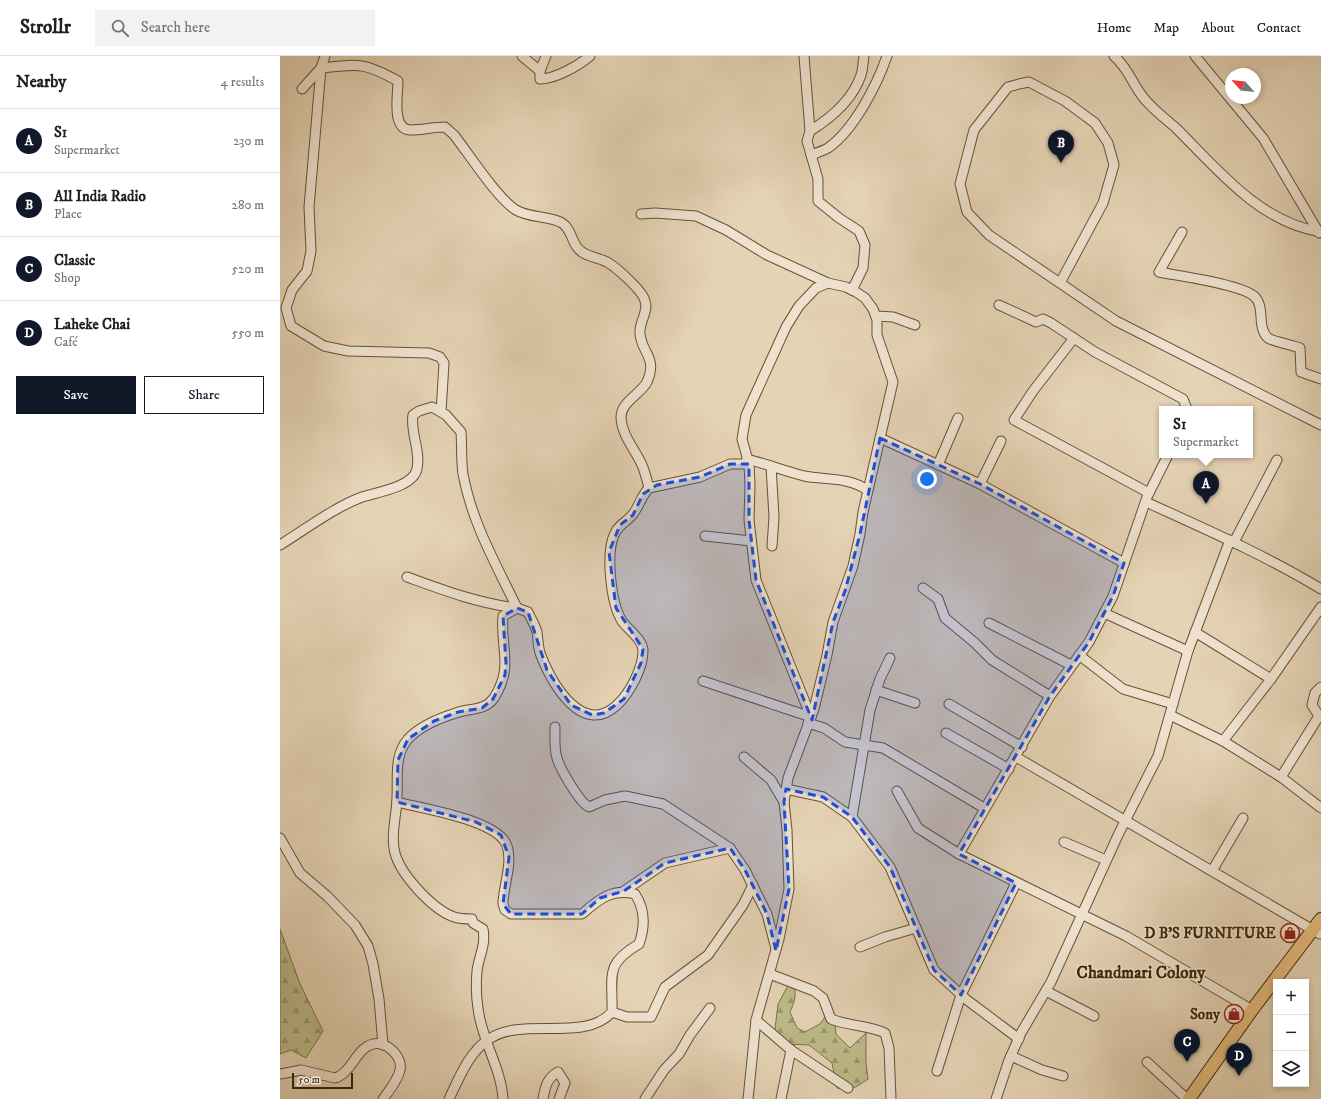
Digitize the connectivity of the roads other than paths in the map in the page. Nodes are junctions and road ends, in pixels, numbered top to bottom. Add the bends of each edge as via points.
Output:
1 (325, 56) edge
2 (522, 56) edge
3 (546, 56) edge
4 (590, 56) edge
5 (804, 56) edge
6 (864, 56) edge
7 (887, 56) edge
8 (1114, 56) edge
9 (1195, 56) edge
10 (321, 68) junction
11 (540, 71) junction
12 (302, 89) dead end
13 (810, 131) junction
14 (811, 155) junction
15 (641, 214) dead end
16 (1182, 232) dead end
17 (1319, 233) edge
18 (1060, 282) junction
19 (828, 283) junction
20 (852, 290) junction
21 (999, 305) dead end
22 (876, 316) junction
23 (916, 326) dead end
24 (1074, 338) junction
25 (1321, 379) edge
26 (1186, 406) edge
27 (441, 412) junction
28 (958, 418) dead end
29 (1321, 425) edge
30 (880, 438) junction
31 (1002, 440) dead end
32 (1166, 458) edge
33 (1277, 460) dead end
34 (748, 461) junction
35 (938, 465) junction
36 (771, 466) junction
37 (980, 484) junction
38 (649, 488) junction
39 (868, 490) junction
40 (1149, 493) junction
41 (1146, 502) junction
42 (705, 536) dead end
43 (752, 541) junction
44 (1232, 541) junction
45 (280, 545) edge
46 (772, 546) dead end
47 (1124, 563) junction
48 (407, 577) dead end
49 (1320, 587) edge
50 (923, 588) dead end
51 (1321, 606) edge
52 (517, 608) junction
53 (1104, 613) junction
54 (989, 622) dead end
55 (1196, 632) junction
56 (1188, 651) junction
57 (1079, 655) junction
58 (890, 658) dead end
59 (1071, 665) junction
60 (1271, 679) junction
61 (703, 681) dead end
62 (1321, 687) edge
63 (876, 690) junction
64 (1050, 696) junction
65 (915, 703) dead end
66 (950, 704) dead end
67 (1173, 704) junction
68 (1170, 715) junction
69 (809, 720) junction
70 (555, 727) dead end
71 (946, 733) dead end
72 (1223, 741) junction
73 (864, 746) junction
74 (1022, 746) junction
75 (744, 757) dead end
76 (1016, 757) junction
77 (1009, 769) junction
78 (1281, 777) junction
79 (786, 790) junction
80 (897, 791) dead end
81 (397, 802) junction
82 (784, 802) junction
83 (984, 808) junction
84 (1321, 808) edge
85 (852, 817) junction
86 (1242, 818) dead end
87 (1125, 821) junction
88 (280, 838) edge
89 (1064, 842) dead end
90 (730, 848) junction
91 (959, 854) junction
92 (1106, 860) junction
93 (1212, 871) junction
94 (1016, 883) junction
95 (753, 885) junction
96 (624, 891) junction
97 (1082, 915) junction
98 (1321, 919) edge
99 (916, 928) junction
100 (1318, 932) edge
101 (860, 947) dead end
102 (776, 951) junction
103 (770, 974) junction
104 (1285, 979) edge
105 (1046, 991) junction
106 (961, 995) junction
107 (1273, 996) edge
108 (710, 1008) dead end
109 (1252, 1010) junction
110 (612, 1012) junction
111 (1094, 1016) dead end
112 (756, 1020) junction
113 (1019, 1039) junction
114 (486, 1041) junction
115 (383, 1045) junction
116 (791, 1050) junction
117 (1011, 1056) junction
118 (1147, 1062) dead end
119 (937, 1071) dead end
120 (280, 1074) edge
121 (1063, 1076) dead end
122 (848, 1088) dead end
123 (383, 1099) edge
124 (449, 1099) edge
125 (503, 1099) edge
126 (543, 1099) edge
127 (559, 1099) edge
128 (645, 1099) edge
129 (748, 1099) edge
130 (781, 1099) edge
131 (891, 1099) edge
132 (996, 1099) edge
133 (1188, 1099) edge
134 (1200, 1099) edge

1 - 10 street
2 - 11 street
3 - 11 street
4 - 11 street via 578,66 548,79 540,79
5 - 13 street
6 - 13 street via 861,75 845,102 824,122
7 - 14 street via 880,76 850,125 828,148
8 - 17 street via 1129,72 1140,94 1220,173 1264,210 1298,228
9 - 17 street via 1264,138
10 - 12 street
10 - 27 street via 309,207 311,251 306,271 292,290 286,308 291,326 324,346 348,351 429,353 440,357 444,363
10 - 38 street via 358,64 374,68 398,81 397,122 401,128 410,130 445,127 454,135 502,199 516,210 531,216 562,223 569,232 573,244 582,252 616,267 639,292 645,300 646,310 641,321 640,334 652,363 646,383 624,406 621,418 628,440 642,464
13 - 14 street via 807,141
14 - 20 street via 818,179 818,201 859,231 865,245 862,268
15 - 19 street via 696,216 726,230 767,255
16 - 25 street via 1159,272 1239,288 1254,296 1260,305 1262,330 1269,339 1300,348 1301,372
18 - 18 street via 989,235 967,212 960,184 974,130 1008,87 1029,82 1065,101 1095,123 1108,143 1114,165 1103,203
18 - 29 street via 1116,320
19 - 20 street
19 - 34 street via 816,288 799,306 773,355 745,420 742,438
20 - 22 street via 865,298
21 - 24 street via 1036,322 1043,319
22 - 23 street via 893,317
22 - 30 street via 877,335 893,382
24 - 26 street via 1183,399
24 - 40 street via 1014,420
27 - 45 street via 432,408 419,411 413,416 411,425 416,437 418,454 417,471 410,481 361,498
27 - 52 street via 455,423 461,432 463,473 478,526 491,558
28 - 35 street
30 - 35 street
30 - 39 street
31 - 37 street
32 - 40 street
33 - 44 street
34 - 36 street
34 - 38 street via 730,464 700,477
34 - 43 street
35 - 37 street
36 - 39 street via 804,476 846,482
36 - 46 street via 774,517
37 - 47 street
38 - 52 street via 643,494 633,515 620,525 615,533 609,552 608,564 616,608 643,649 641,663 624,699 604,714 580,712 571,705 548,670 540,652 537,631 528,612
39 - 69 street via 853,566 833,622 826,661
40 - 41 street
41 - 44 street
41 - 47 street
42 - 43 street
43 - 69 street via 756,580
44 - 49 street
44 - 55 street
47 - 53 street via 1113,596
48 - 52 street via 490,605
50 - 64 street via 938,599 945,618 992,660
51 - 60 street
52 - 81 street via 503,616 505,675 493,698 482,708 458,712 434,721 408,739 398,760
53 - 56 street
53 - 57 street
54 - 59 street
55 - 56 street
55 - 60 street
56 - 67 street
57 - 59 street
57 - 67 street via 1123,689
58 - 63 street
59 - 64 street
60 - 72 street
61 - 69 street
62 - 78 street via 1315,693 1312,705 1319,716
63 - 65 street
63 - 73 street
64 - 74 street
66 - 74 street
67 - 68 street
68 - 72 street
68 - 87 street via 1158,756
69 - 73 street via 845,742
69 - 79 street
70 - 90 street via 556,758 564,776 584,804 589,807 605,800 625,796 663,804
71 - 77 street
72 - 78 street
73 - 83 street via 883,748
73 - 85 street
74 - 76 street
75 - 82 street via 771,780
76 - 77 street
76 - 87 street
77 - 83 street
78 - 84 street
79 - 82 street
79 - 85 street via 823,797
80 - 91 street via 918,828
81 - 96 street via 476,822 501,835 509,857 503,904 511,914 582,914 600,898
81 - 114 street via 393,838 396,859 402,871 420,891 447,914 459,919 472,919 473,923 483,929 485,941 477,971 477,989 478,1009
82 - 102 street via 789,888
83 - 91 street
85 - 99 street via 890,868
86 - 93 street
87 - 92 street
87 - 93 street
88 - 115 street via 300,873 328,896 355,925 368,946 379,999
89 - 92 street
90 - 95 street
90 - 96 street via 665,862
91 - 94 street
92 - 97 street
93 - 100 street
94 - 97 street
94 - 106 street
95 - 102 street via 767,914
95 - 110 street via 743,905 708,955 665,986 651,1017 627,1017
96 - 110 street via 635,894 640,902 644,930 639,944 625,952 616,962 611,974
97 - 105 street
97 - 109 street via 1126,936
98 - 100 main road
99 - 101 street
99 - 106 street via 934,970
100 - 104 main road
100 - 109 main road
102 - 103 street
103 - 112 street
103 - 131 street via 814,991 823,998 831,1019 885,1033 889,1048
105 - 111 street
105 - 113 street
106 - 113 street
106 - 119 street
107 - 134 main road
108 - 128 street
109 - 133 main road
110 - 114 street via 605,1020 592,1024 520,1029 503,1032
112 - 116 street
112 - 129 street
113 - 117 street
114 - 124 street via 471,1057
114 - 125 street via 497,1067
115 - 120 street via 367,1047 345,1072 335,1078 301,1070
115 - 123 street via 392,1049 399,1061 400,1070
116 - 122 street
116 - 130 street
117 - 121 street
117 - 132 street
118 - 133 street
126 - 127 street via 545,1086 551,1076 558,1072 565,1083

